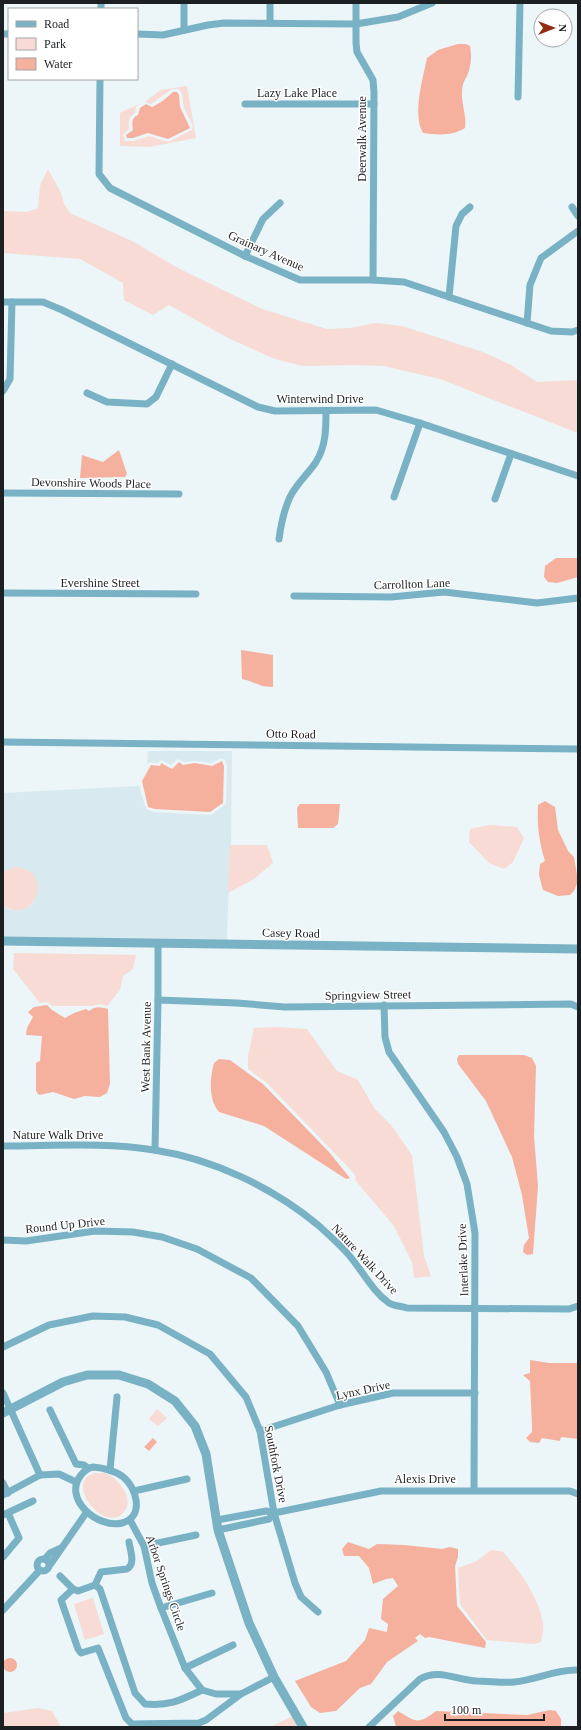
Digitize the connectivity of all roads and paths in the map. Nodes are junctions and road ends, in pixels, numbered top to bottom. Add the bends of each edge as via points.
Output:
1 (184, 3) edge
2 (270, 3) edge
3 (356, 3) edge
4 (432, 3) edge
5 (520, 3) edge
6 (270, 23) junction
7 (356, 24) junction
8 (184, 30) junction
9 (138, 34) edge
10 (100, 80) edge
11 (518, 97) dead end
12 (245, 104) dead end
13 (374, 104) junction
14 (280, 203) dead end
15 (470, 207) dead end
16 (572, 207) dead end
17 (578, 216) edge
18 (578, 231) edge
19 (245, 256) junction
20 (372, 280) junction
21 (449, 297) junction
22 (3, 302) edge
23 (12, 302) junction
24 (527, 323) junction
25 (578, 330) edge
26 (172, 364) junction
27 (3, 391) edge
28 (87, 394) dead end
29 (326, 411) junction
30 (420, 423) junction
31 (511, 454) junction
32 (578, 476) edge
33 (3, 493) edge
34 (179, 494) dead end
35 (394, 497) dead end
36 (495, 498) dead end
37 (279, 539) dead end
38 (3, 593) edge
39 (196, 594) dead end
40 (294, 596) dead end
41 (578, 598) edge
42 (3, 742) edge
43 (578, 749) edge
44 (3, 941) edge
45 (158, 944) junction
46 (578, 948) edge
47 (158, 1000) junction
48 (384, 1005) junction
49 (578, 1007) edge
50 (3, 1146) edge
51 (155, 1150) junction
52 (3, 1240) edge
53 (578, 1306) edge
54 (475, 1308) junction
55 (3, 1347) edge
56 (3, 1393) edge
57 (475, 1393) junction
58 (117, 1397) dead end
59 (340, 1405) junction
60 (50, 1410) dead end
61 (6, 1412) edge
62 (260, 1431) junction
63 (88, 1468) junction
64 (110, 1470) junction
65 (40, 1475) junction
66 (187, 1479) dead end
67 (76, 1482) junction
68 (3, 1483) edge
69 (474, 1490) junction
70 (134, 1491) junction
71 (6, 1494) edge
72 (578, 1494) edge
73 (33, 1501) dead end
74 (86, 1513) junction
75 (274, 1513) junction
76 (5, 1514) edge
77 (130, 1520) junction
78 (217, 1525) junction
79 (196, 1535) dead end
80 (129, 1542) dead end
81 (144, 1546) junction
82 (3, 1557) edge
83 (60, 1576) dead end
84 (98, 1587) junction
85 (73, 1589) junction
86 (212, 1593) dead end
87 (161, 1608) junction
88 (3, 1610) edge
89 (318, 1612) dead end
90 (233, 1646) dead end
91 (185, 1668) junction
92 (578, 1670) edge
93 (274, 1677) junction
94 (202, 1690) junction
95 (242, 1694) junction
96 (303, 1727) edge
97 (369, 1727) edge

1 - 8 street
2 - 6 street
3 - 7 street, Deerwalk Avenue
4 - 7 street via 398,17
5 - 11 street
6 - 7 street
6 - 8 street via 224,23
7 - 13 street, Deerwalk Avenue via 358,52 373,80
8 - 9 street via 163,34
10 - 19 street, Grainary Avenue via 99,174 110,188
12 - 13 street, Lazy Lake Place
13 - 20 street, Deerwalk Avenue
14 - 19 street via 263,219
15 - 21 street via 462,214 456,226
16 - 17 street
18 - 24 street via 541,258 530,285
19 - 20 street, Grainary Avenue via 300,280
20 - 21 street, Grainary Avenue via 404,282
21 - 24 street, Grainary Avenue
22 - 23 street, Winterwind Drive
23 - 26 street, Winterwind Drive via 43,302
23 - 27 street via 10,379
24 - 25 street, Grainary Avenue via 551,331
26 - 28 street via 156,397 147,404 107,402
26 - 29 street, Winterwind Drive via 258,407 275,411
29 - 30 street, Winterwind Drive via 376,410
29 - 37 street via 326,434 322,449 316,462 300,479 290,497 282,517
30 - 31 street, Winterwind Drive
30 - 35 street
31 - 32 street, Winterwind Drive
31 - 36 street
33 - 34 street, Devonshire Woods Place
38 - 39 street, Evershine Street
40 - 41 street, Carrollton Lane via 391,597 444,592 537,603
42 - 43 street, Otto Road
44 - 45 street, Casey Road
45 - 46 street, Casey Road
45 - 47 street, West Bank Avenue
47 - 48 street, Springview Street via 285,1007
47 - 51 street, West Bank Avenue
48 - 49 street, Springview Street via 571,1004
48 - 54 street, Interlake Drive via 388,1052 444,1132 467,1184 475,1233
50 - 51 street, Nature Walk Drive via 112,1146
51 - 54 street, Nature Walk Drive via 204,1162 279,1196 318,1225 348,1254 380,1295 391,1304 406,1308
52 - 59 street, Round Up Drive via 26,1240 95,1231 133,1232 162,1237 197,1249 251,1278 298,1326 326,1372
53 - 54 street, Nature Walk Drive via 569,1309
54 - 57 street, Interlake Drive
55 - 62 street, Southfork Drive via 49,1325 93,1316 125,1317 158,1324 210,1354 246,1397
56 - 61 street
57 - 59 street, Lynx Drive via 393,1393
57 - 69 street, Interlake Drive
58 - 64 street
59 - 62 street, Lynx Drive
60 - 63 street via 76,1464
61 - 65 street
61 - 78 street via 63,1382 87,1375 119,1375 148,1384 174,1401 195,1426 206,1454
62 - 75 street, Southfork Drive
63 - 64 street
63 - 67 street
64 - 70 street via 129,1482
65 - 67 street via 59,1474
65 - 71 street
66 - 70 street
67 - 74 street via 79,1502
68 - 71 street
69 - 72 street, Alexis Drive via 570,1491
69 - 75 street, Alexis Drive via 380,1491
70 - 77 street via 137,1504
73 - 76 street
74 - 77 street via 107,1522 121,1523
74 - 88 street via 63,1547 50,1553 47,1562 41,1560 38,1563 37,1567 40,1570
75 - 78 street, Alexis Drive via 269,1519
75 - 89 street, Southfork Drive via 295,1583 302,1598
76 - 82 street via 19,1538
77 - 81 street, Arbor Springs Circle
78 - 93 street via 249,1623
79 - 81 street
80 - 84 street via 131,1567 101,1572
81 - 87 street, Arbor Springs Circle via 152,1583
83 - 85 street
84 - 85 street via 78,1591
84 - 94 street via 135,1693 145,1704 164,1705
85 - 95 street via 61,1600 78,1649 86,1653 98,1648 126,1718 132,1724 199,1723
86 - 87 street
87 - 91 street, Arbor Springs Circle
90 - 91 street
91 - 94 street, Arbor Springs Circle
92 - 97 street via 567,1670 514,1682 467,1681 428,1674
93 - 95 street
93 - 96 street
94 - 95 street via 216,1694

